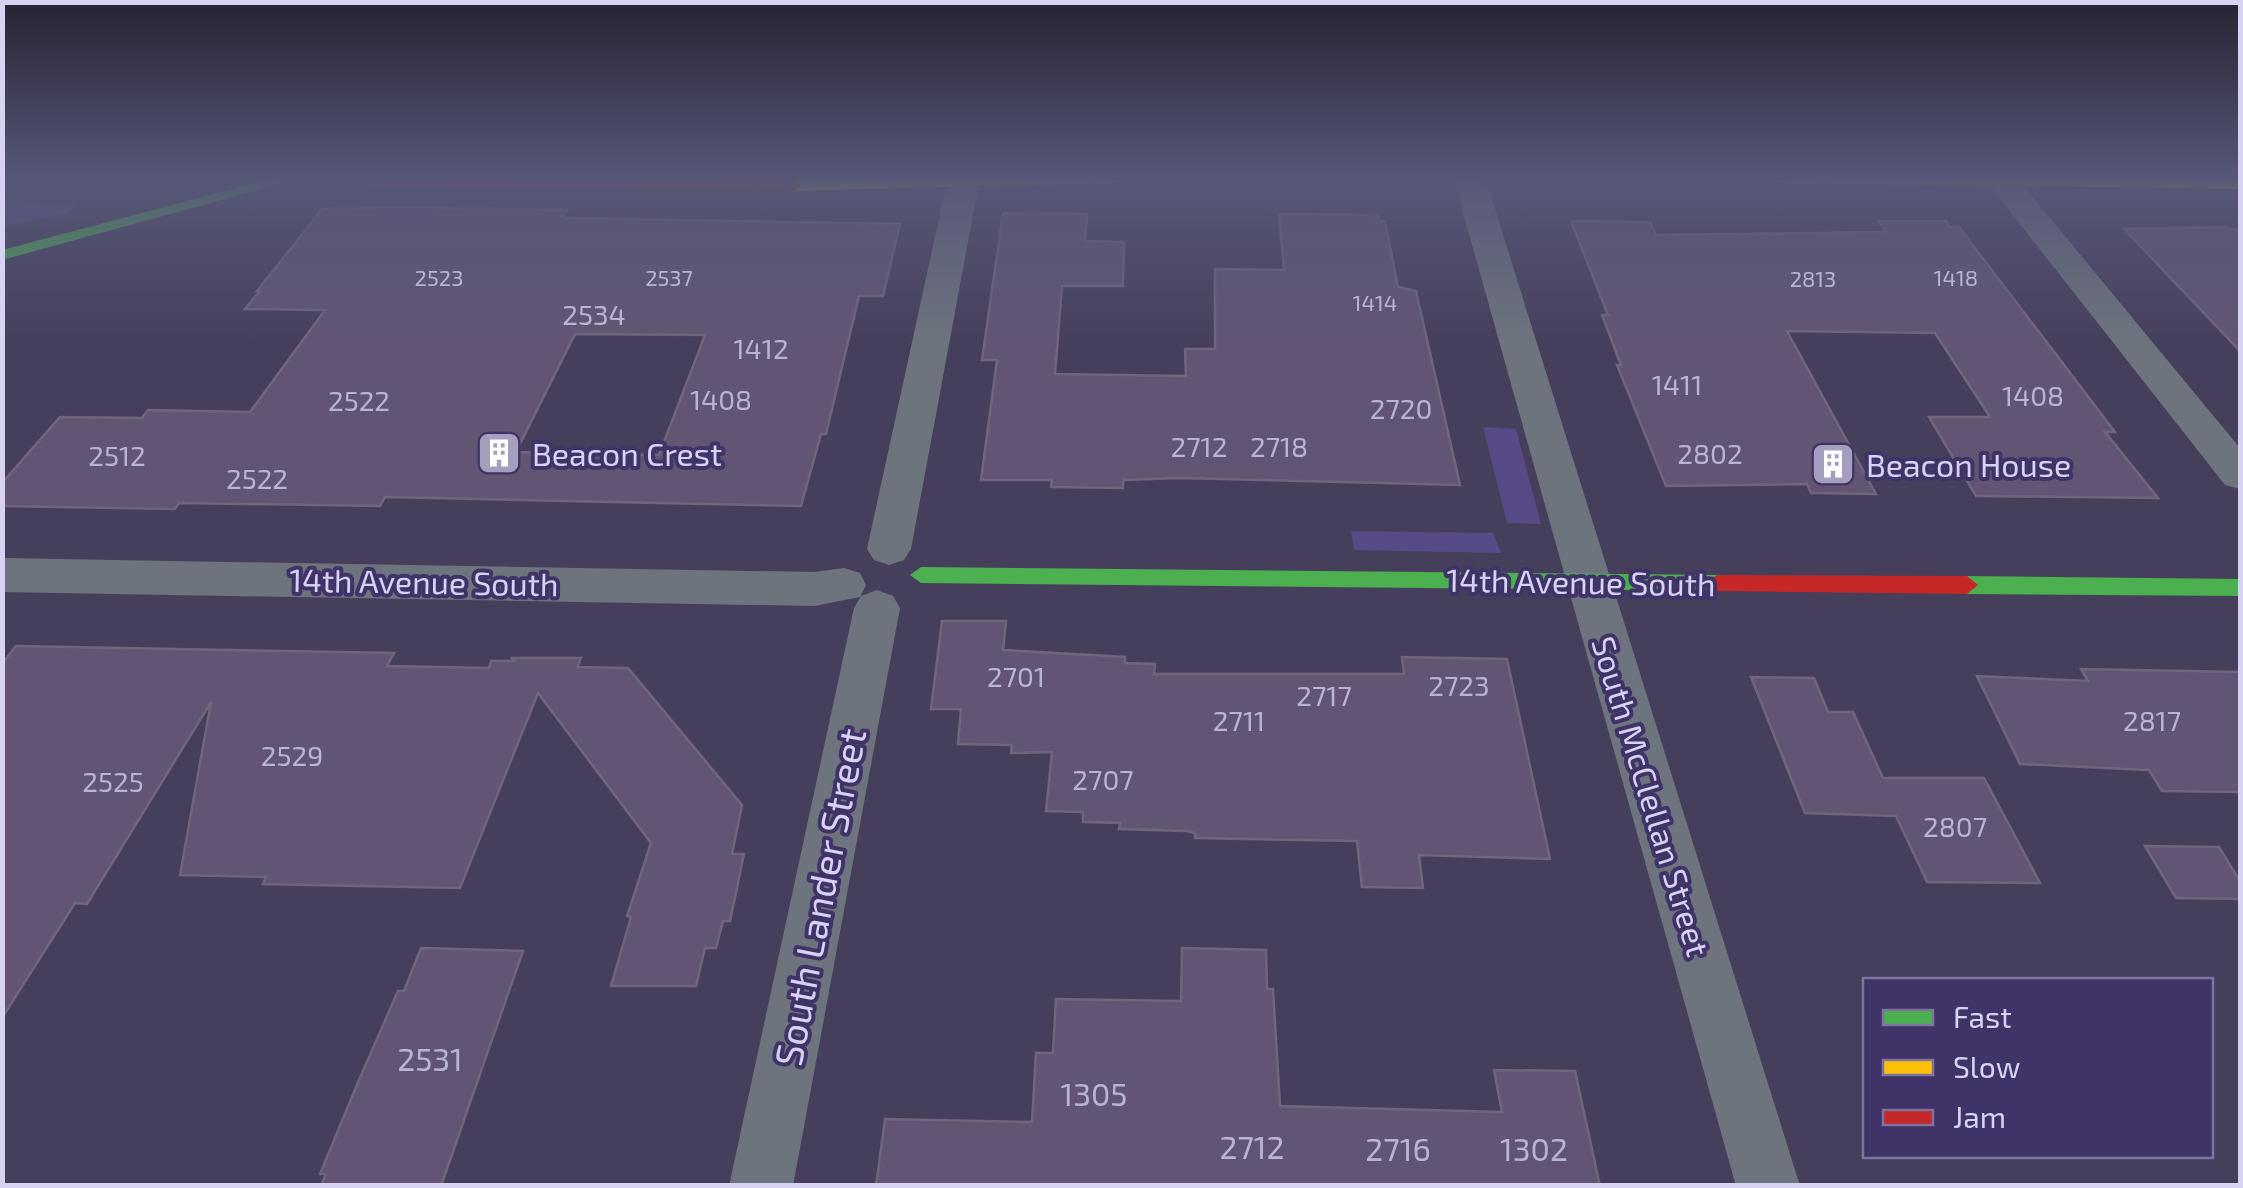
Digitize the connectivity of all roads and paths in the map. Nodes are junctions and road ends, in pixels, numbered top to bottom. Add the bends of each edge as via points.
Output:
1 (84, 232) edge
2 (955, 232) edge
3 (1485, 232) edge
4 (2043, 232) edge
5 (2, 254) edge
6 (2240, 475) edge
7 (905, 562) junction
8 (2, 575) edge
9 (1589, 582) junction
10 (2240, 588) edge
11 (861, 596) junction
12 (761, 1186) edge
13 (1768, 1186) edge

1 - 5 main road
2 - 7 street
3 - 9 street, South McClellan Street
4 - 6 street
7 - 9 main road, 14th Avenue South
7 - 11 street via 917,590 906,599
8 - 11 street, 14th Avenue South via 814,589
9 - 10 main road, 14th Avenue South
9 - 13 street, South McClellan Street
11 - 12 street, South Lander Street

